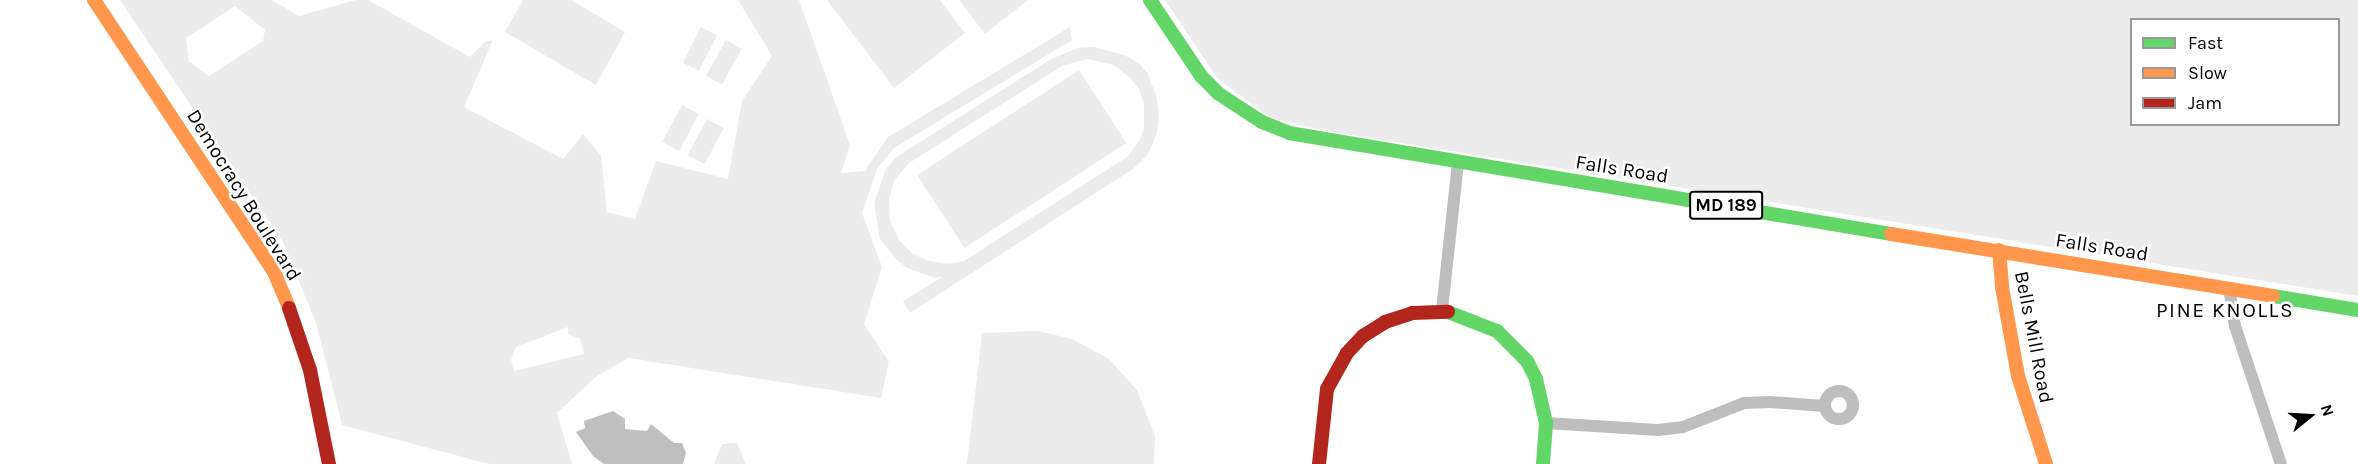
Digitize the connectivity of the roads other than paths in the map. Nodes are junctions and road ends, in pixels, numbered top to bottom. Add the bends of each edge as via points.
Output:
1 (94, 0) edge
2 (1150, 0) edge
3 (1458, 163) junction
4 (2000, 250) junction
5 (2229, 288) junction
6 (1442, 310) junction
7 (2358, 310) edge
8 (1824, 406) dead end
9 (1546, 423) junction
10 (329, 464) edge
11 (1319, 464) edge
12 (1543, 464) edge
13 (2046, 464) edge
14 (2281, 464) edge

1 - 10 main road, Democracy Boulevard via 274,272 310,369
2 - 3 main road, Falls Road / MD 189 via 1202,75 1225,99 1262,123 1318,140
3 - 4 main road, Falls Road / MD 189
3 - 6 street
4 - 5 main road, Falls Road / MD 189
4 - 13 main road, Bells Mill Road via 2002,287 2018,376
5 - 7 main road, Falls Road / MD 189
5 - 14 street via 2235,326
6 - 9 main road via 1479,322 1509,341 1536,379
6 - 11 main road via 1412,313 1385,322 1363,336 1347,353 1327,389
8 - 9 street via 1744,403 1683,427 1658,430
9 - 12 main road

